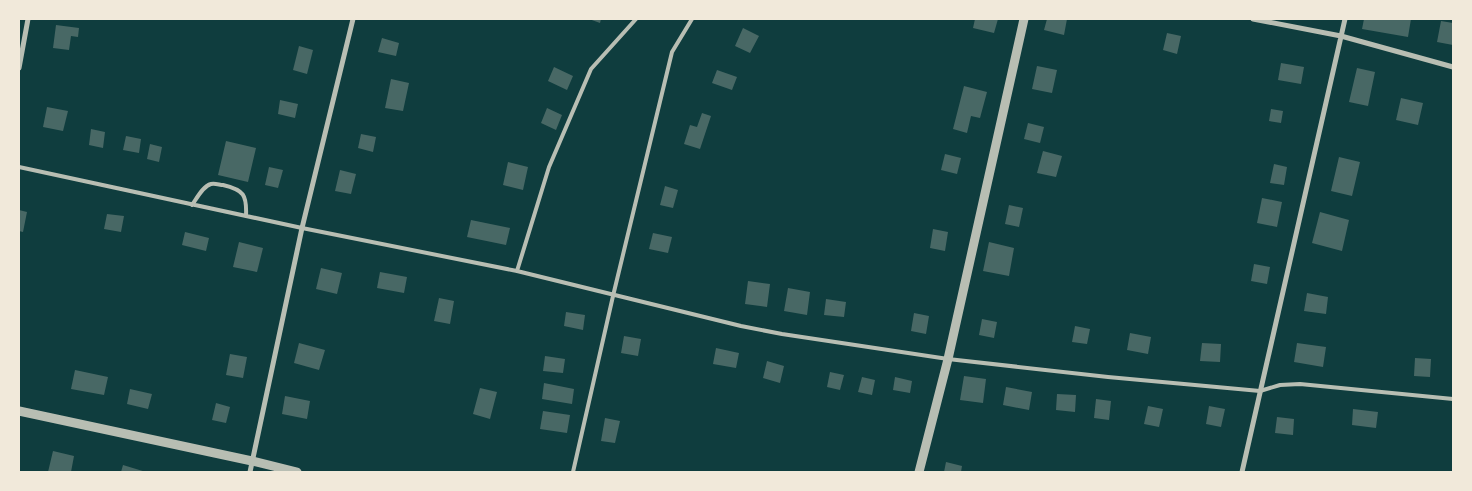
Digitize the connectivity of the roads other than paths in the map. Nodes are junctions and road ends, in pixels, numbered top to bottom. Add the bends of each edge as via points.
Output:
1 (28, 19) edge
2 (353, 19) edge
3 (636, 19) edge
4 (692, 19) edge
5 (1024, 19) edge
6 (1253, 19) edge
7 (1345, 19) edge
8 (1341, 36) junction
9 (1453, 67) edge
10 (19, 68) edge
11 (19, 167) edge
12 (192, 204) junction
13 (246, 216) junction
14 (302, 228) junction
15 (517, 271) junction
16 (613, 296) junction
17 (948, 359) junction
18 (1260, 391) junction
19 (1453, 399) edge
20 (19, 411) edge
21 (252, 461) junction
22 (250, 472) edge
23 (297, 472) edge
24 (573, 472) edge
25 (919, 472) edge
26 (1242, 472) edge

1 - 10 street
2 - 14 street
3 - 15 lane via 591,69 549,167
4 - 16 lane via 672,52
5 - 17 street
6 - 8 street
7 - 8 street
8 - 9 street
8 - 18 street
11 - 12 lane
12 - 13 lane
12 - 13 lane via 204,189 211,184 219,184 242,192
13 - 14 lane
14 - 15 lane
14 - 21 street
15 - 16 lane
16 - 17 lane via 741,326
16 - 24 lane
17 - 18 lane
17 - 25 street
18 - 19 lane via 1300,384
18 - 26 street
20 - 21 street
21 - 22 street
21 - 23 street

